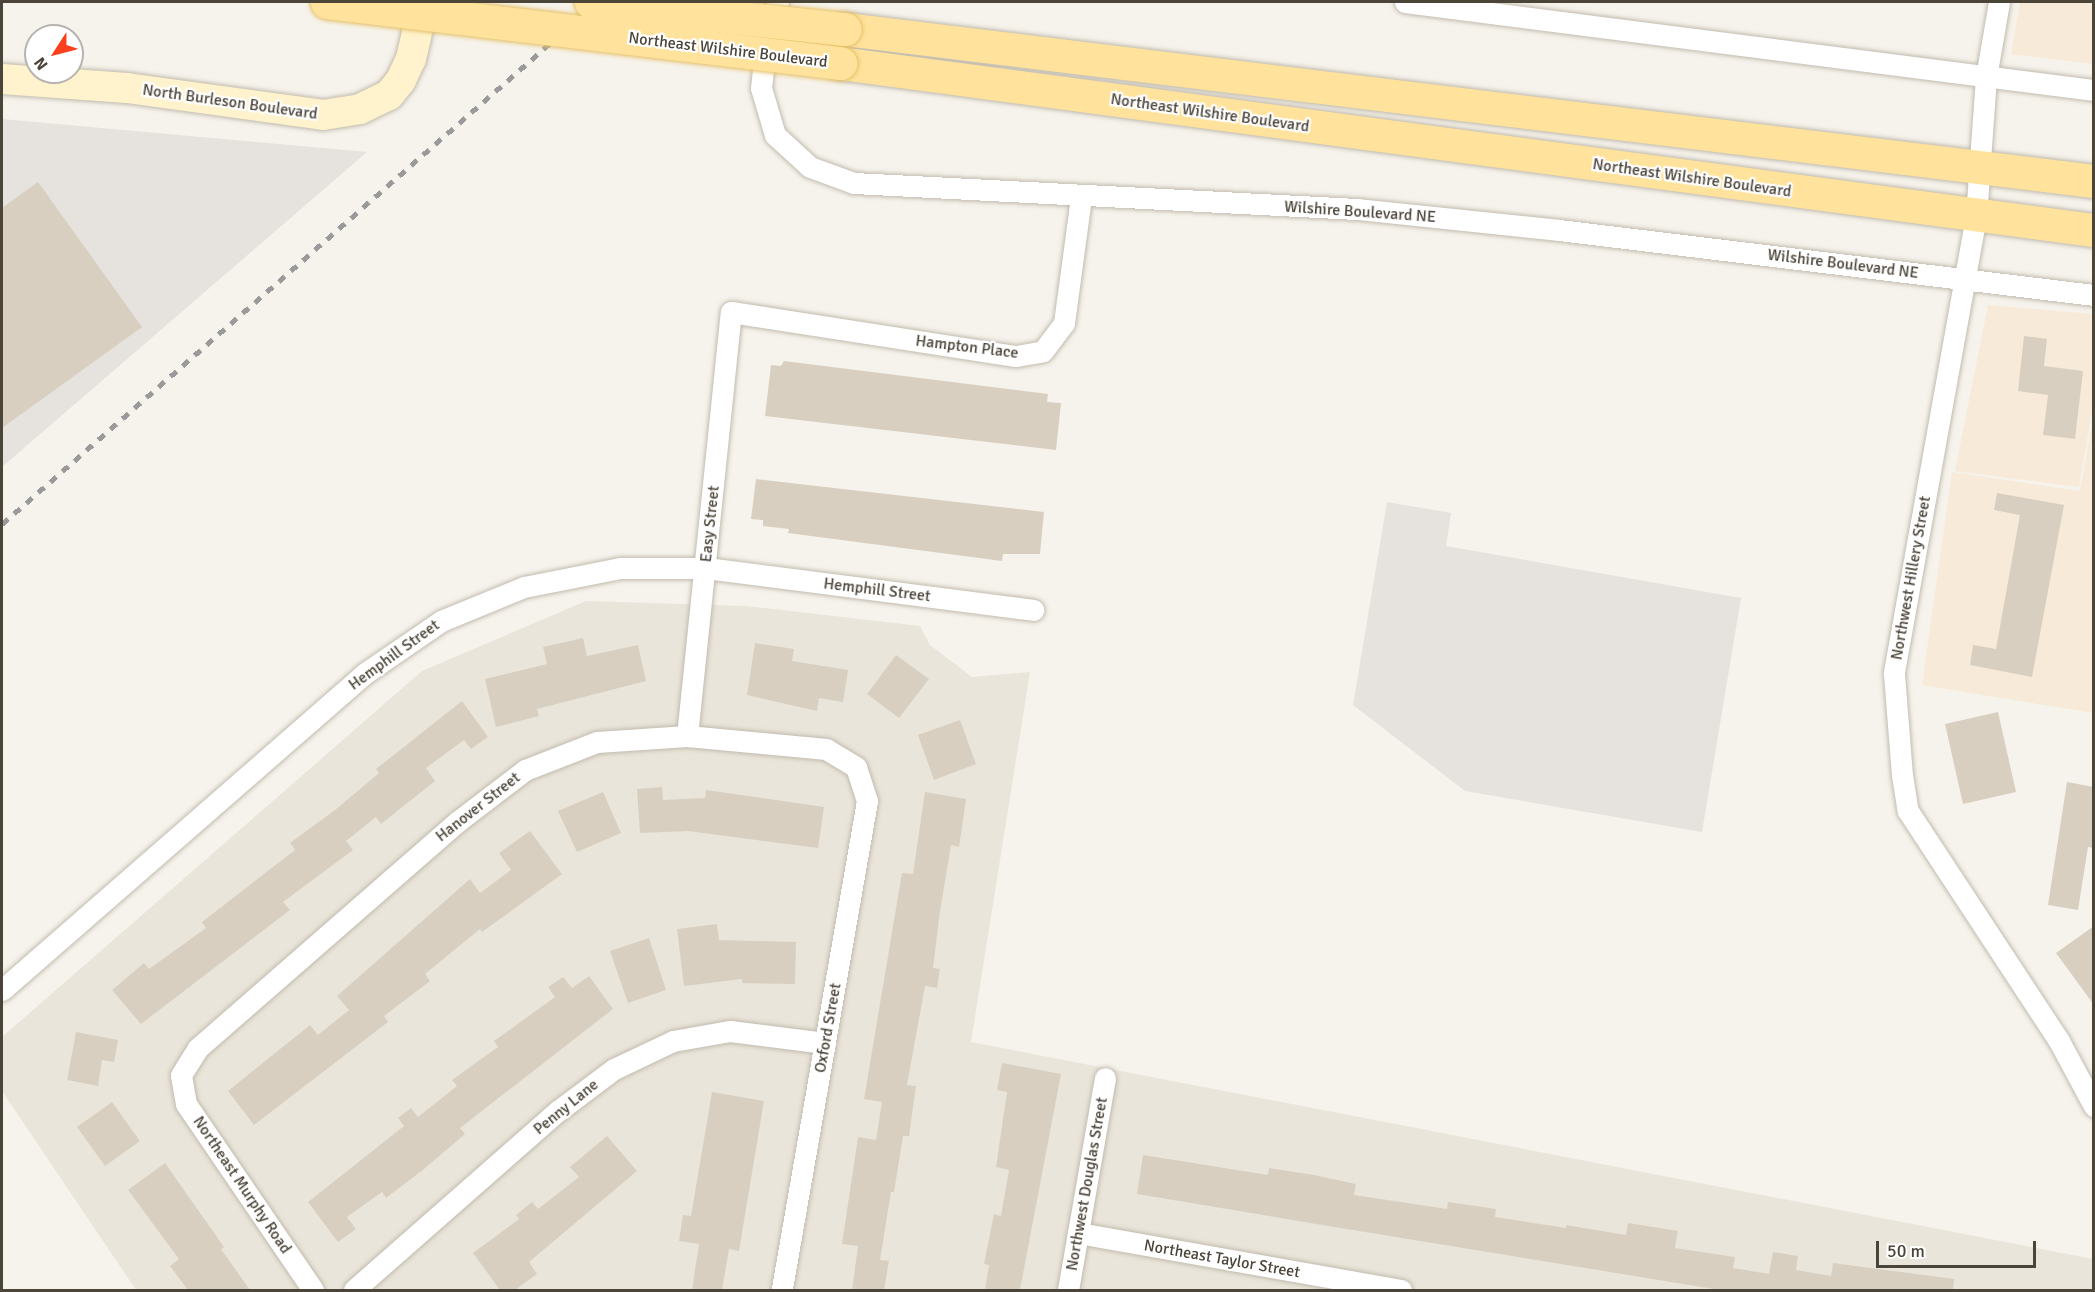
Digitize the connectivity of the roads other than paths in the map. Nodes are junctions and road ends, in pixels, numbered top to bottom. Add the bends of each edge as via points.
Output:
1 (327, 2) edge
2 (424, 2) edge
3 (591, 2) edge
4 (778, 2) edge
5 (1405, 2) edge
6 (1999, 2) edge
7 (1986, 78) junction
8 (2, 79) edge
9 (2094, 90) edge
10 (1980, 169) junction
11 (2094, 181) edge
12 (1081, 198) junction
13 (1976, 216) junction
14 (2094, 230) edge
15 (1965, 279) junction
16 (2094, 295) edge
17 (731, 312) joint
18 (706, 568) junction
19 (1033, 610) dead end
20 (687, 736) junction
21 (856, 767) joint
22 (2, 990) edge
23 (825, 1043) junction
24 (181, 1075) joint
25 (1106, 1078) dead end
26 (2094, 1106) edge
27 (1078, 1233) junction
28 (1357, 1287) edge
29 (314, 1290) edge
30 (354, 1290) edge
31 (782, 1290) edge
32 (1068, 1290) edge
33 (1401, 1290) edge

1 - 13 main road, Northeast Wilshire Boulevard, bridge via 840,63
2 - 8 main road, North Burleson Boulevard via 411,59 401,80 389,95 360,109 323,115 127,88
3 - 10 main road, Northeast Wilshire Boulevard, bridge via 844,28
4 - 12 street, Wilshire Boulevard NE via 767,33 761,88 775,135 810,166 854,183
5 - 7 street
6 - 7 street, Northwest Hillery Street
7 - 9 street
7 - 10 street, Northwest Hillery Street
10 - 11 main road, Northeast Wilshire Boulevard
10 - 13 street, Northwest Hillery Street
12 - 15 street, Wilshire Boulevard NE via 1358,209
12 - 17 street, Hampton Place via 1064,323 1043,351 1016,356
13 - 14 main road, Northeast Wilshire Boulevard
13 - 15 street, Northwest Hillery Street
15 - 16 street, Wilshire Boulevard NE
15 - 26 street, Northwest Hillery Street via 1894,674 1902,775 1908,811 2059,1041
17 - 18 street, Easy Street
18 - 19 street, Hemphill Street
18 - 20 street, Easy Street
18 - 22 street, Hemphill Street via 609,570 524,587 441,621 364,674
20 - 21 street, Hanover Street via 826,749
20 - 24 street, Hanover Street via 597,742 525,770 457,822 198,1048
21 - 23 street, Oxford Street via 867,801
23 - 30 street, Penny Lane via 730,1031 673,1041 614,1069 558,1111
23 - 31 street, Oxford Street
24 - 29 street, Northeast Murphy Road via 186,1104
25 - 27 street, Northwest Douglas Street
27 - 28 street, Northeast Taylor Street
27 - 32 street, Northwest Douglas Street
28 - 33 street, Northeast Taylor Street

